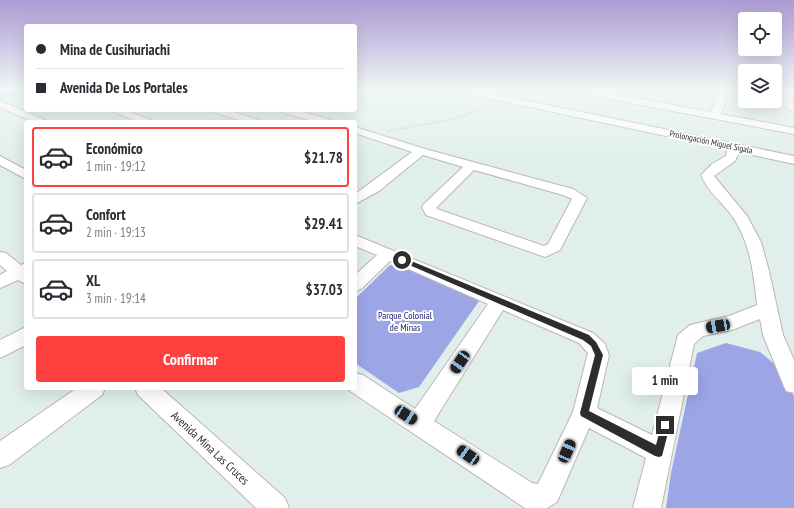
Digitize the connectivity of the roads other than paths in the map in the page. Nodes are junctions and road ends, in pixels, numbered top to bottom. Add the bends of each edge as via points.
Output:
1 (22, 114) edge
2 (123, 114) edge
3 (229, 114) edge
4 (298, 114) edge
5 (575, 114) edge
6 (635, 114) edge
7 (716, 114) edge
8 (36, 120) edge
9 (138, 120) edge
10 (249, 120) edge
11 (320, 120) edge
12 (628, 125) junction
13 (357, 131) edge
14 (794, 132) edge
15 (367, 134) junction
16 (357, 140) edge
17 (732, 147) junction
18 (421, 151) junction
19 (0, 160) edge
20 (794, 160) edge
21 (472, 165) junction
22 (20, 166) edge
23 (0, 174) edge
24 (357, 199) edge
25 (357, 241) edge
26 (388, 254) junction
27 (0, 258) edge
28 (24, 273) edge
29 (0, 282) edge
30 (357, 283) edge
31 (500, 301) junction
32 (767, 308) junction
33 (24, 336) edge
34 (0, 350) edge
35 (357, 383) edge
36 (794, 384) edge
37 (91, 390) edge
38 (148, 390) edge
39 (584, 413) junction
40 (419, 423) junction
41 (659, 452) junction
42 (0, 456) edge
43 (275, 508) edge
44 (647, 508) edge

1 - 8 street
2 - 9 street
3 - 10 street
4 - 11 street
5 - 12 street, Prolongación Miguel Sigala
6 - 12 street
7 - 14 street
12 - 17 street, Prolongación Miguel Sigala
13 - 15 street
15 - 16 street
15 - 18 street
17 - 20 street, Prolongación Miguel Sigala
17 - 32 street via 731,158 707,175 750,233
18 - 21 street
18 - 24 street
19 - 22 street
21 - 21 street via 429,207 431,212 545,252 554,247 580,198
22 - 23 street
25 - 26 street
26 - 30 street
26 - 31 street
27 - 28 street
28 - 29 street
31 - 39 street via 586,338 594,344 599,355
31 - 40 street
32 - 36 street via 773,335
32 - 41 street via 732,323 697,330 685,341
33 - 34 street
35 - 40 street
37 - 42 street
38 - 43 street, Avenida Mina Las Cruces
39 - 40 street via 550,490 539,498 528,496
39 - 41 street
41 - 44 street

